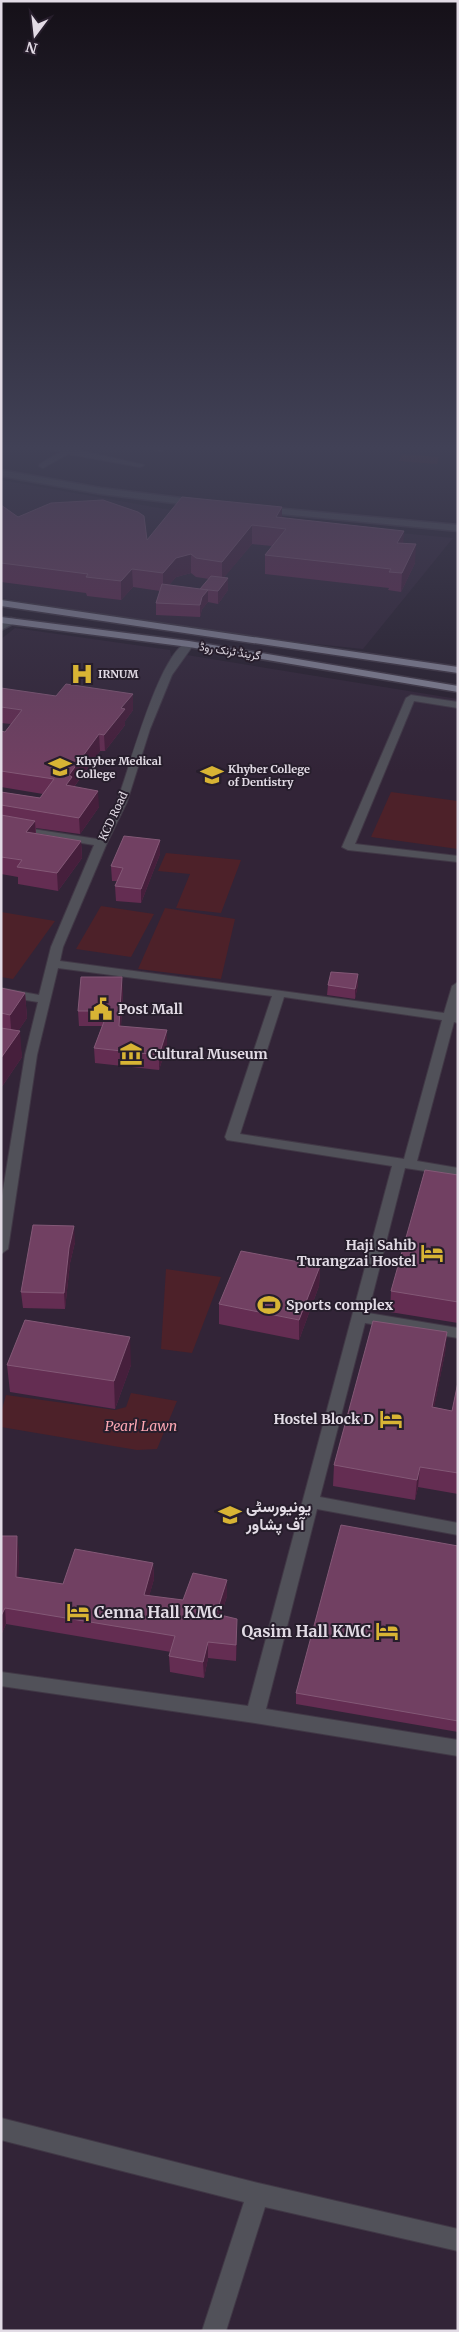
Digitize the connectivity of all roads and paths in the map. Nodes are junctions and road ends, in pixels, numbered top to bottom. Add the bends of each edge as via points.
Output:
1 (1, 603) edge
2 (6, 621) edge
3 (1, 627) edge
4 (189, 644) junction
5 (388, 660) junction
6 (458, 670) edge
7 (402, 680) junction
8 (458, 689) edge
9 (458, 705) edge
10 (1, 827) edge
11 (101, 843) junction
12 (458, 859) edge
13 (54, 964) junction
14 (458, 986) edge
15 (1, 992) edge
16 (279, 993) junction
17 (44, 999) junction
18 (453, 1018) edge
19 (405, 1164) junction
20 (458, 1172) edge
21 (1, 1249) edge
22 (359, 1317) junction
23 (458, 1333) edge
24 (312, 1502) junction
25 (458, 1529) edge
26 (1, 1679) edge
27 (255, 1715) junction
28 (458, 1748) edge
29 (1, 2129) edge
30 (258, 2194) junction
31 (458, 2240) edge
32 (214, 2331) edge

1 - 5 highway, گرینڈ ٹرنک روڈ
2 - 3 street
2 - 4 highway, گرینڈ ٹرنک روڈ
4 - 7 highway, گرینڈ ٹرنک روڈ
4 - 11 street, KCD Road via 167,675 145,729 122,802
5 - 6 highway, گرینڈ ٹرنک روڈ
5 - 7 highway via 441,670 454,678 444,683
7 - 8 highway, گرینڈ ٹرنک روڈ
9 - 12 street via 410,698 348,846
10 - 11 street
11 - 13 street, KCD Road via 57,947
13 - 16 street
13 - 17 street, KCD Road
14 - 18 street
15 - 17 street
16 - 18 street
16 - 19 street via 232,1137
17 - 21 street, KCD Road via 31,1056
18 - 19 street
19 - 20 street
19 - 22 street
22 - 23 street
22 - 24 street
24 - 25 street
24 - 27 street
26 - 27 street
27 - 28 street
29 - 30 street
30 - 31 street
30 - 32 street

